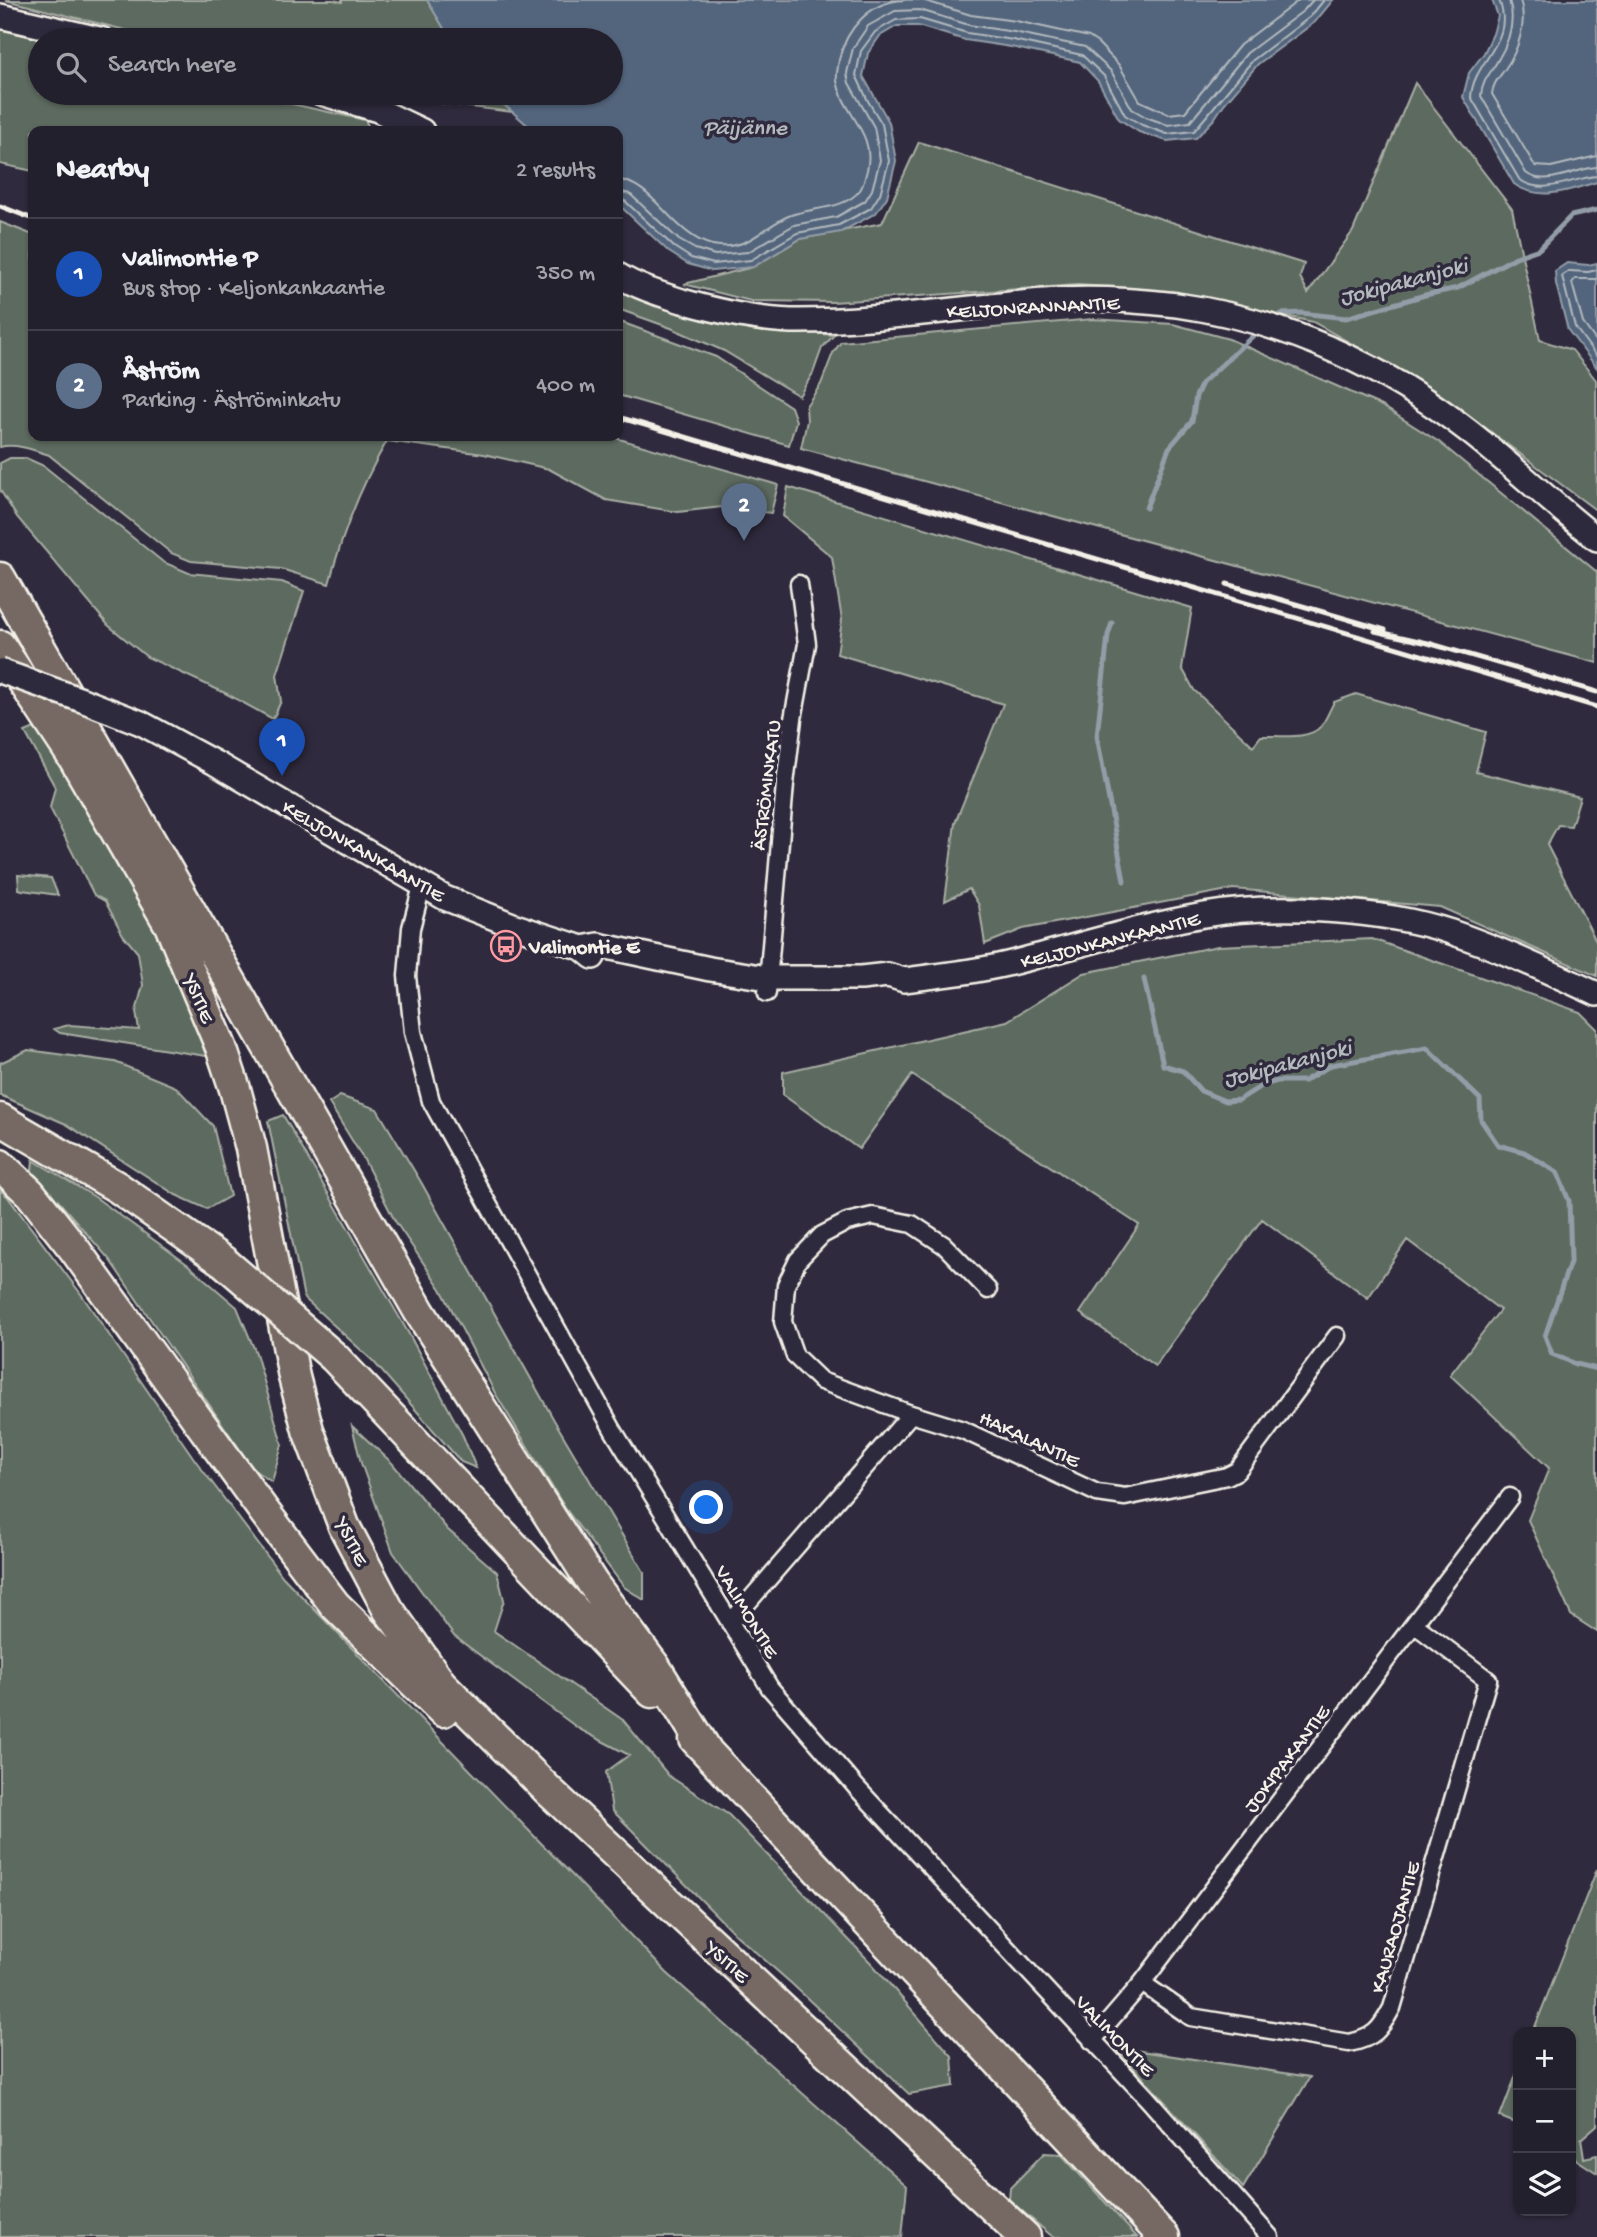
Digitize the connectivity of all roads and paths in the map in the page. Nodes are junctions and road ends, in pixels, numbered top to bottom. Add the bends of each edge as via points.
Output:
1 (0, 16) edge
2 (52, 28) edge
3 (361, 105) edge
4 (412, 126) edge
5 (623, 277) edge
6 (1597, 539) edge
7 (0, 578) edge
8 (799, 584) dead end
9 (0, 646) edge
10 (0, 671) edge
11 (422, 886) junction
12 (767, 986) junction
13 (1597, 994) edge
14 (0, 1119) edge
15 (0, 1165) edge
16 (988, 1290) dead end
17 (1337, 1336) dead end
18 (911, 1414) junction
19 (1510, 1497) dead end
20 (730, 1623) junction
21 (1413, 1624) junction
22 (708, 1753) junction
23 (548, 1791) junction
24 (1142, 1983) junction
25 (1092, 2041) junction
26 (1025, 2237) edge
27 (1164, 2237) edge
28 (1270, 2237) edge

1 - 2 main road
3 - 4 main road
5 - 6 main road, KELJONRANNANTIE via 661,295 723,313 790,321 1079,299 1177,305 1236,317 1308,340 1399,383 1471,433
7 - 22 highway via 419,1311 593,1584 655,1667
8 - 12 street, ÄSTRÖMINKATU via 807,644 785,784
9 - 23 highway, YSITIE via 75,760 170,925 221,1047 251,1148 294,1377 312,1442 344,1526 388,1609 441,1684
10 - 11 main road, KELJONKANKAANTIE, bridge via 141,723
11 - 12 main road, KELJONKANKAANTIE via 514,926 582,948 594,959
11 - 20 street, VALIMONTIE via 411,928 407,976 413,1032 431,1101 613,1430
12 - 13 main road, KELJONKANKAANTIE via 862,993 890,989 904,980 1016,962 1141,928 1258,909 1385,918 1448,931
14 - 22 highway, bridge via 117,1187 224,1262 334,1357
15 - 23 highway via 30,1193 75,1251 335,1605 493,1759
16 - 18 street, HAKALANTIE via 944,1245 912,1224 873,1216 822,1235 798,1260 786,1285 783,1322 795,1356 821,1381
17 - 18 street, HAKALANTIE via 1237,1471 1125,1497 1097,1493 963,1430
18 - 20 street
19 - 21 street, JOKIPAKANTIE
20 - 25 street, VALIMONTIE via 771,1688 857,1788
21 - 24 street, JOKIPAKANTIE
21 - 24 street, KAURAOJANTIE via 1488,1680 1392,2008 1383,2025 1368,2039 1349,2043 1191,2017
22 - 27 highway
23 - 26 highway, YSITIE
24 - 25 street, JOKIPAKANTIE
25 - 28 street, VALIMONTIE

